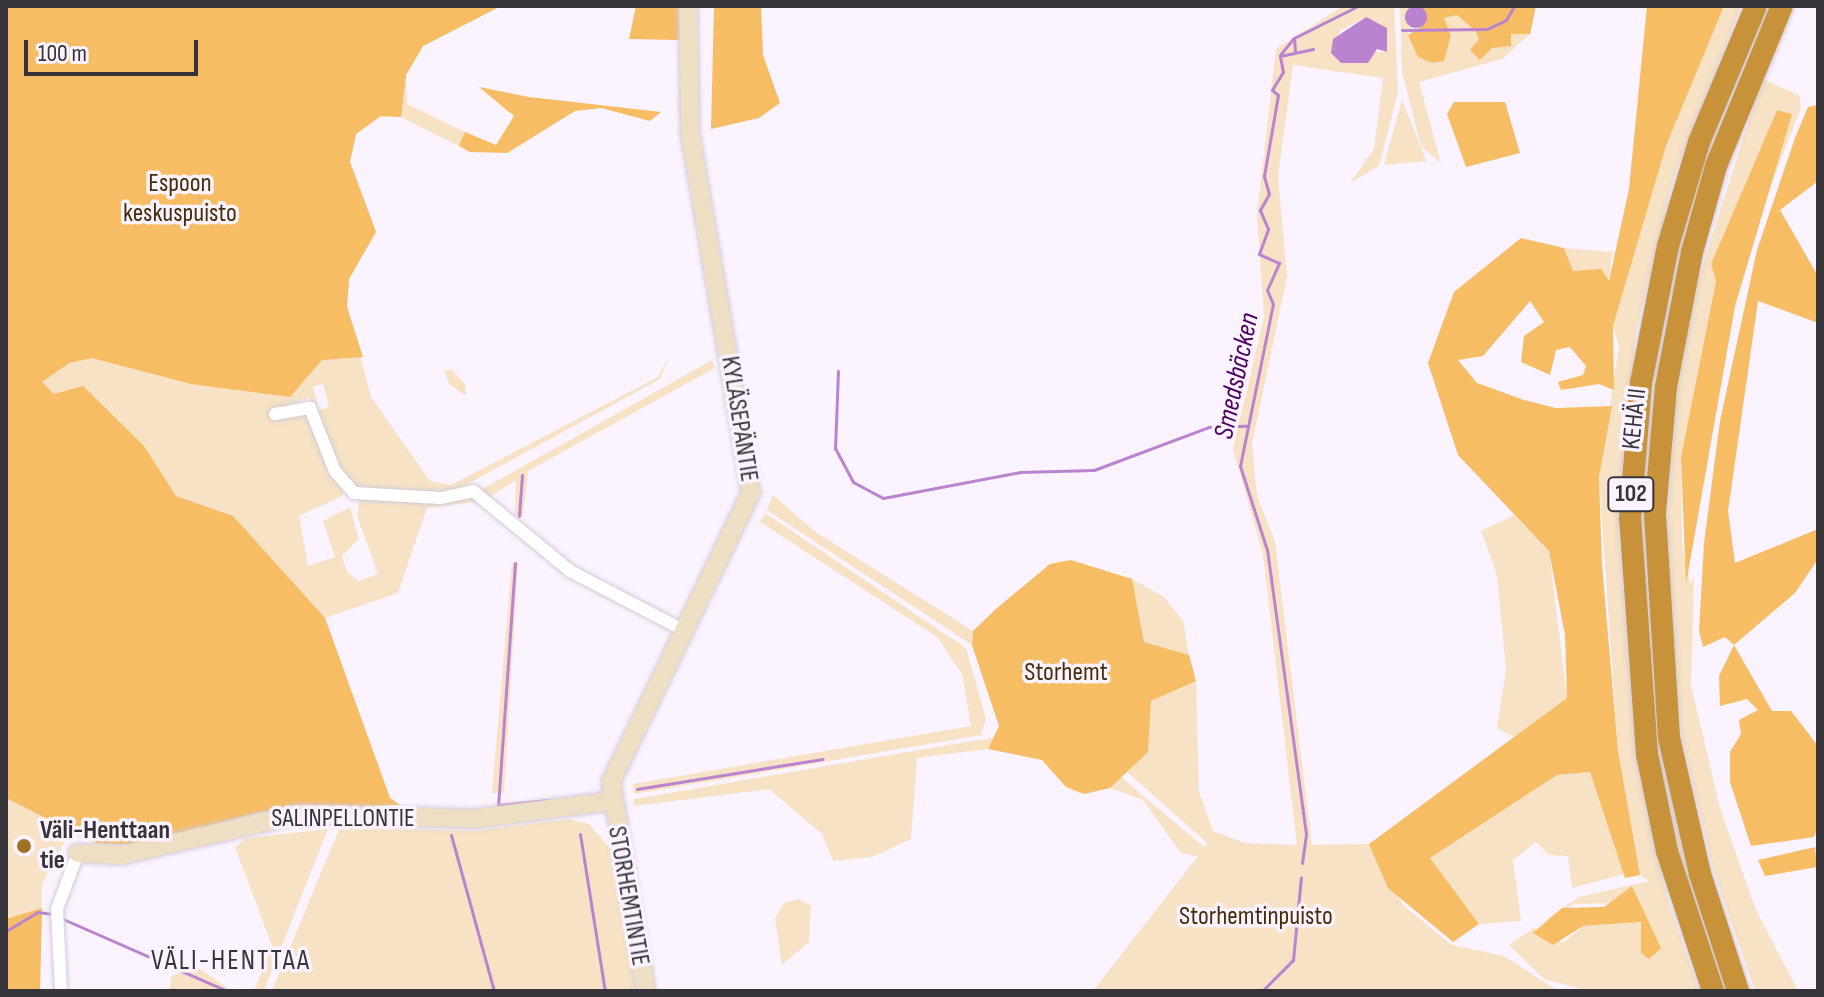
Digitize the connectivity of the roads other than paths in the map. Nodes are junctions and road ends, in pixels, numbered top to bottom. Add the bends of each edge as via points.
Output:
1 (688, 6) edge
2 (1756, 6) edge
3 (1782, 6) edge
4 (275, 414) dead end
5 (687, 632) junction
6 (611, 801) junction
7 (78, 853) joint
8 (61, 991) edge
9 (646, 991) edge
10 (1713, 991) edge
11 (1738, 991) edge

1 - 5 main road, KYLÄSEPÄNTIE via 690,131 747,454 746,515
2 - 10 highway, KEHÄ II / 102 via 1699,142 1668,246 1641,383 1630,519 1647,754 1667,851
3 - 11 highway, KEHÄ II / 102 via 1721,152 1692,252 1666,387 1655,513 1669,737 1700,874
4 - 5 street via 310,408 335,471 354,493 441,498 473,491 570,571
5 - 6 main road, KYLÄSEPÄNTIE via 619,756
6 - 7 main road, SALINPELLONTIE via 473,819 299,814 122,855
6 - 9 main road, STORHEMTINTIE
7 - 8 street via 57,909

